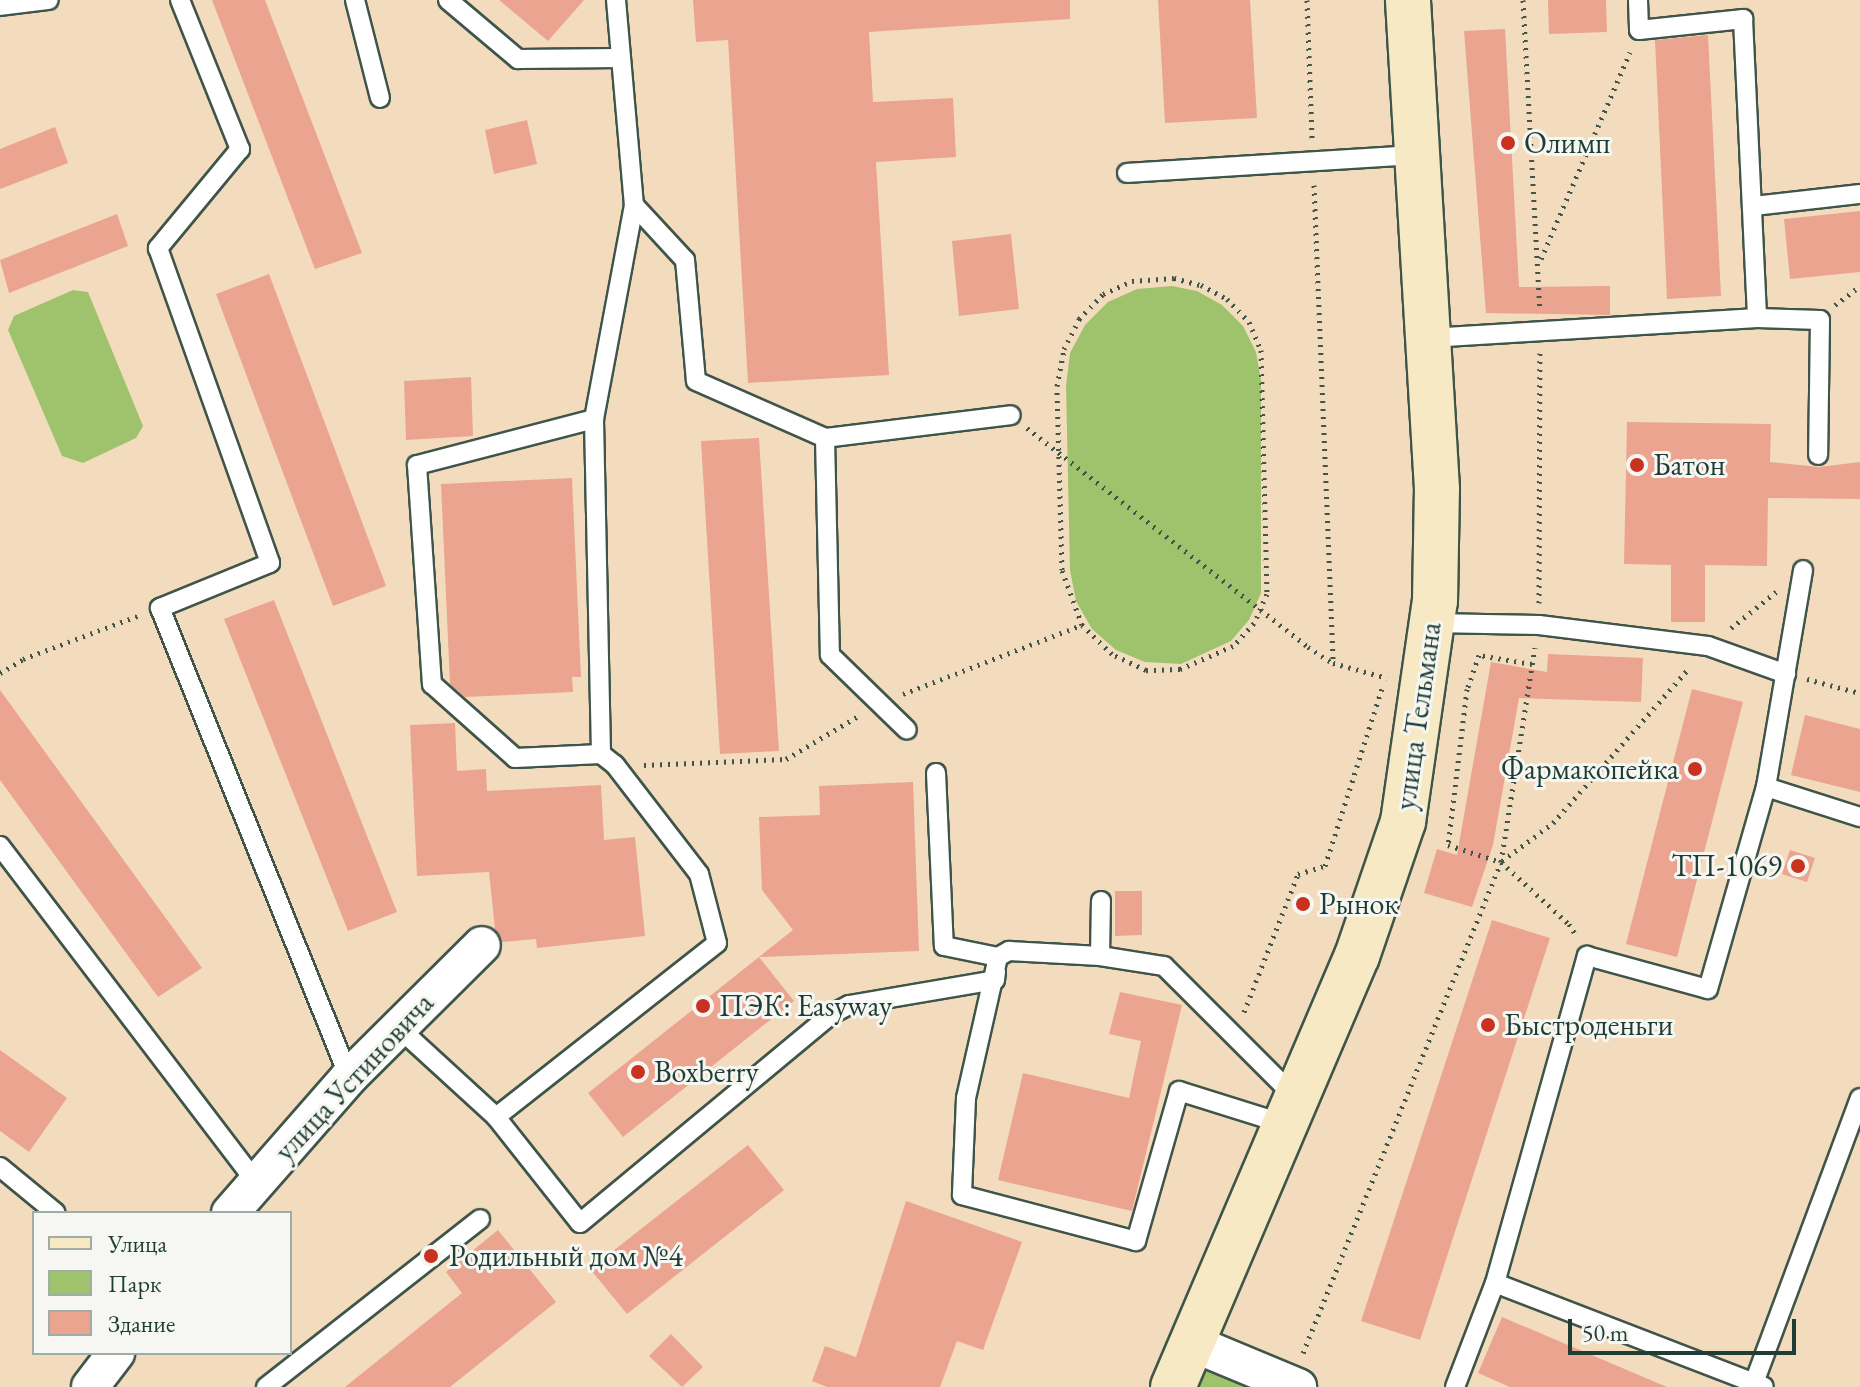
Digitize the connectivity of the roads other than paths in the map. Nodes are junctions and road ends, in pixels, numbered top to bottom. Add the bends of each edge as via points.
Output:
1 (49, 0) edge
2 (180, 0) edge
3 (355, 0) edge
4 (448, 0) edge
5 (616, 0) edge
6 (1408, 0) edge
7 (1638, 0) edge
8 (0, 6) edge
9 (621, 58) junction
10 (380, 98) dead end
11 (1417, 155) junction
12 (1127, 173) dead end
13 (1860, 194) edge
14 (634, 205) junction
15 (1754, 206) junction
16 (1757, 318) junction
17 (1429, 338) junction
18 (1011, 415) road end
19 (594, 419) junction
20 (825, 438) junction
21 (1818, 455) dead end
22 (1803, 570) road end
23 (1432, 623) junction
24 (1786, 674) junction
25 (907, 730) dead end
26 (608, 759) junction
27 (936, 773) dead end
28 (1766, 787) junction
29 (1860, 817) edge
30 (0, 846) edge
31 (1101, 901) dead end
32 (482, 945) dead end
33 (1100, 956) junction
34 (998, 957) junction
35 (995, 980) junction
36 (399, 1028) junction
37 (349, 1077) junction
38 (1860, 1098) edge
39 (1289, 1110) junction
40 (496, 1117) junction
41 (0, 1167) edge
42 (256, 1182) junction
43 (54, 1211) edge
44 (232, 1211) edge
45 (480, 1219) dead end
46 (1495, 1283) junction
47 (1192, 1343) junction
48 (114, 1355) edge
49 (1759, 1385) edge
50 (1294, 1386) edge
51 (90, 1387) edge
52 (266, 1387) edge
53 (1173, 1387) edge
54 (1455, 1387) edge

1 - 8 lane
2 - 37 lane via 240,149 158,248 270,563 160,608
3 - 10 lane
4 - 9 lane via 518,59
5 - 9 lane
6 - 11 main road, улица Тельмана
7 - 15 lane via 1639,30 1743,19
9 - 14 lane
11 - 12 lane
11 - 17 main road, улица Тельмана
13 - 15 lane
14 - 19 lane
14 - 20 lane via 685,260 696,381
15 - 16 lane
16 - 17 lane
16 - 21 lane via 1820,320
17 - 23 main road, улица Тельмана via 1437,489
18 - 20 lane
19 - 26 lane
19 - 26 lane via 417,465 432,684 515,758
20 - 25 lane via 830,655
22 - 24 lane
23 - 24 lane via 1539,625 1708,646
23 - 39 main road, улица Тельмана via 1403,822 1357,956
24 - 28 lane
26 - 40 lane via 699,874 717,943
27 - 34 lane via 944,946
28 - 29 lane
28 - 46 lane via 1708,989 1587,956
30 - 42 lane
31 - 33 lane
32 - 36 street, улица Устиновича
33 - 34 lane via 1009,951
33 - 39 lane via 1164,966 1235,1036
34 - 35 lane
35 - 39 lane via 966,1098 962,1195 1136,1241 1179,1091
35 - 40 lane via 849,1005 832,1014 580,1223
36 - 37 street, улица Устиновича
36 - 40 lane
37 - 42 street, улица Устиновича
38 - 49 lane
39 - 47 main road, улица Тельмана
41 - 43 lane
42 - 44 street, улица Устиновича
45 - 52 lane
46 - 49 lane
46 - 54 lane
47 - 50 street
47 - 53 main road, улица Тельмана
48 - 51 street

